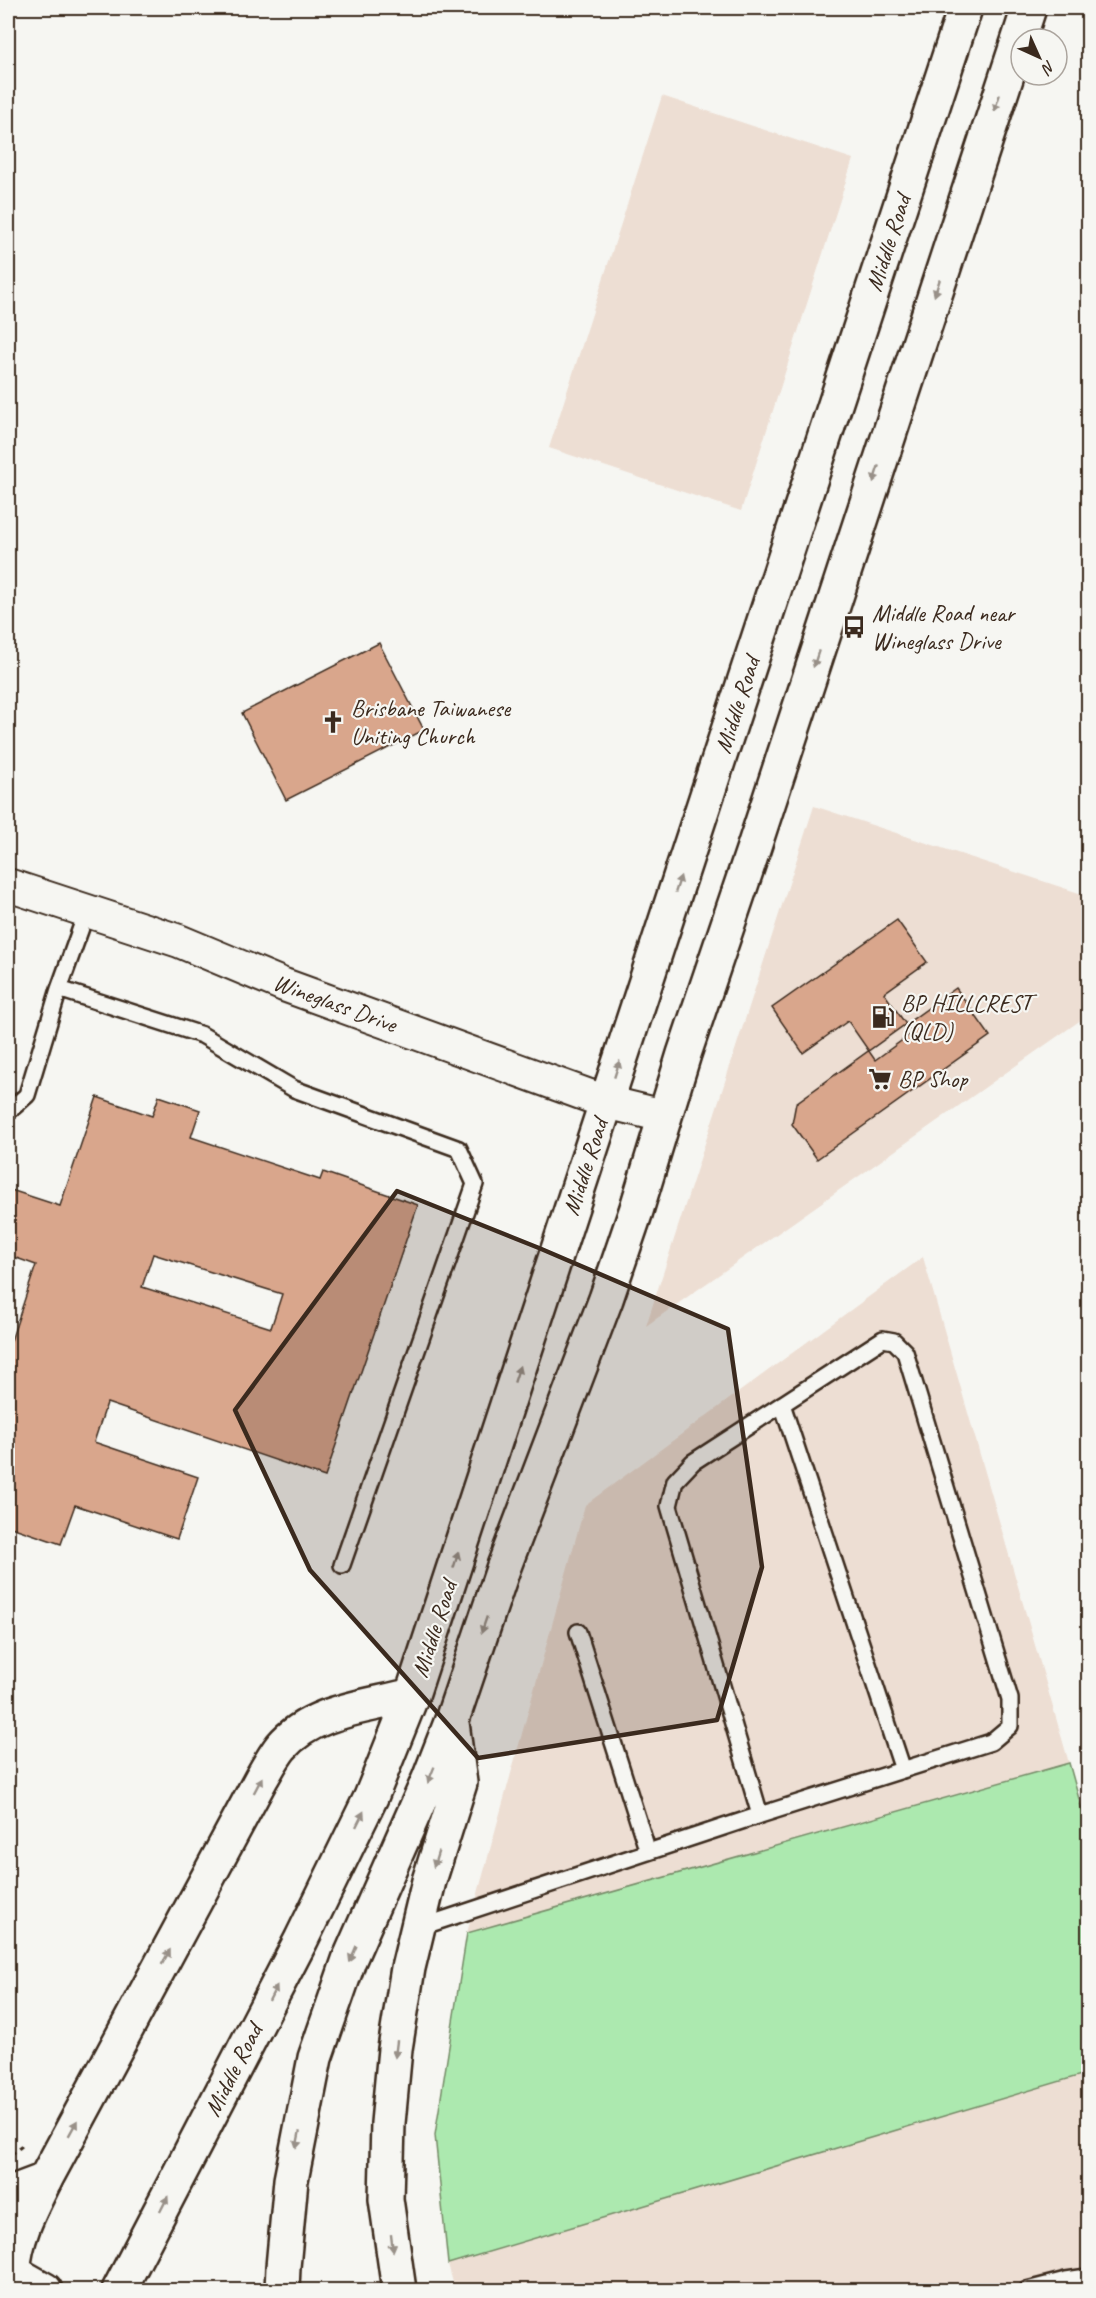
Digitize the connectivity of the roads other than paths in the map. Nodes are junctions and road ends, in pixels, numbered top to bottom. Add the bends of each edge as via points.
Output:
1 (966, 8) edge
2 (1029, 8) edge
3 (8, 885) edge
4 (87, 911) junction
5 (59, 989) junction
6 (606, 1102) junction
7 (8, 1112) edge
8 (664, 1116) junction
9 (782, 1404) junction
10 (342, 1565) dead end
11 (578, 1632) dead end
12 (412, 1695) junction
13 (452, 1720) junction
14 (903, 1770) junction
15 (760, 1815) junction
16 (648, 1852) junction
17 (418, 1928) junction
18 (45, 2180) junction
19 (8, 2194) edge
20 (13, 2277) edge
21 (1089, 2279) edge
22 (45, 2290) edge
23 (119, 2290) edge
24 (282, 2290) edge
25 (399, 2290) edge
26 (1027, 2290) edge

6 -> 1 main road, Middle Road
2 -> 8 main road, Middle Road
3 - 4 street, Wineglass Drive
4 - 5 lane
4 - 6 street, Wineglass Drive via 179,941 284,985
5 - 7 lane via 27,1095
5 - 10 lane via 202,1035 294,1089 459,1149 475,1184
6 - 8 street, Wineglass Drive
12 -> 6 main road, Middle Road
8 -> 13 main road, Middle Road via 606,1299 503,1569
9 - 14 lane
9 - 14 lane via 883,1339 894,1341 905,1352 1010,1699 1010,1726 991,1742
9 - 15 lane via 693,1462 675,1481 669,1506
11 - 16 lane
18 -> 12 main road via 261,1779 282,1747 326,1715
23 -> 12 main road, Middle Road via 301,1940 371,1797
13 -> 17 main road via 460,1783
13 -> 24 main road, Middle Road via 350,1960 315,2058 291,2180
14 - 15 lane
15 - 16 lane
16 - 17 lane
17 -> 25 main road via 395,2049 388,2123 386,2199
18 - 19 main road
18 - 20 main road via 22,2225
20 - 22 main road
21 - 26 lane via 1066,2280

